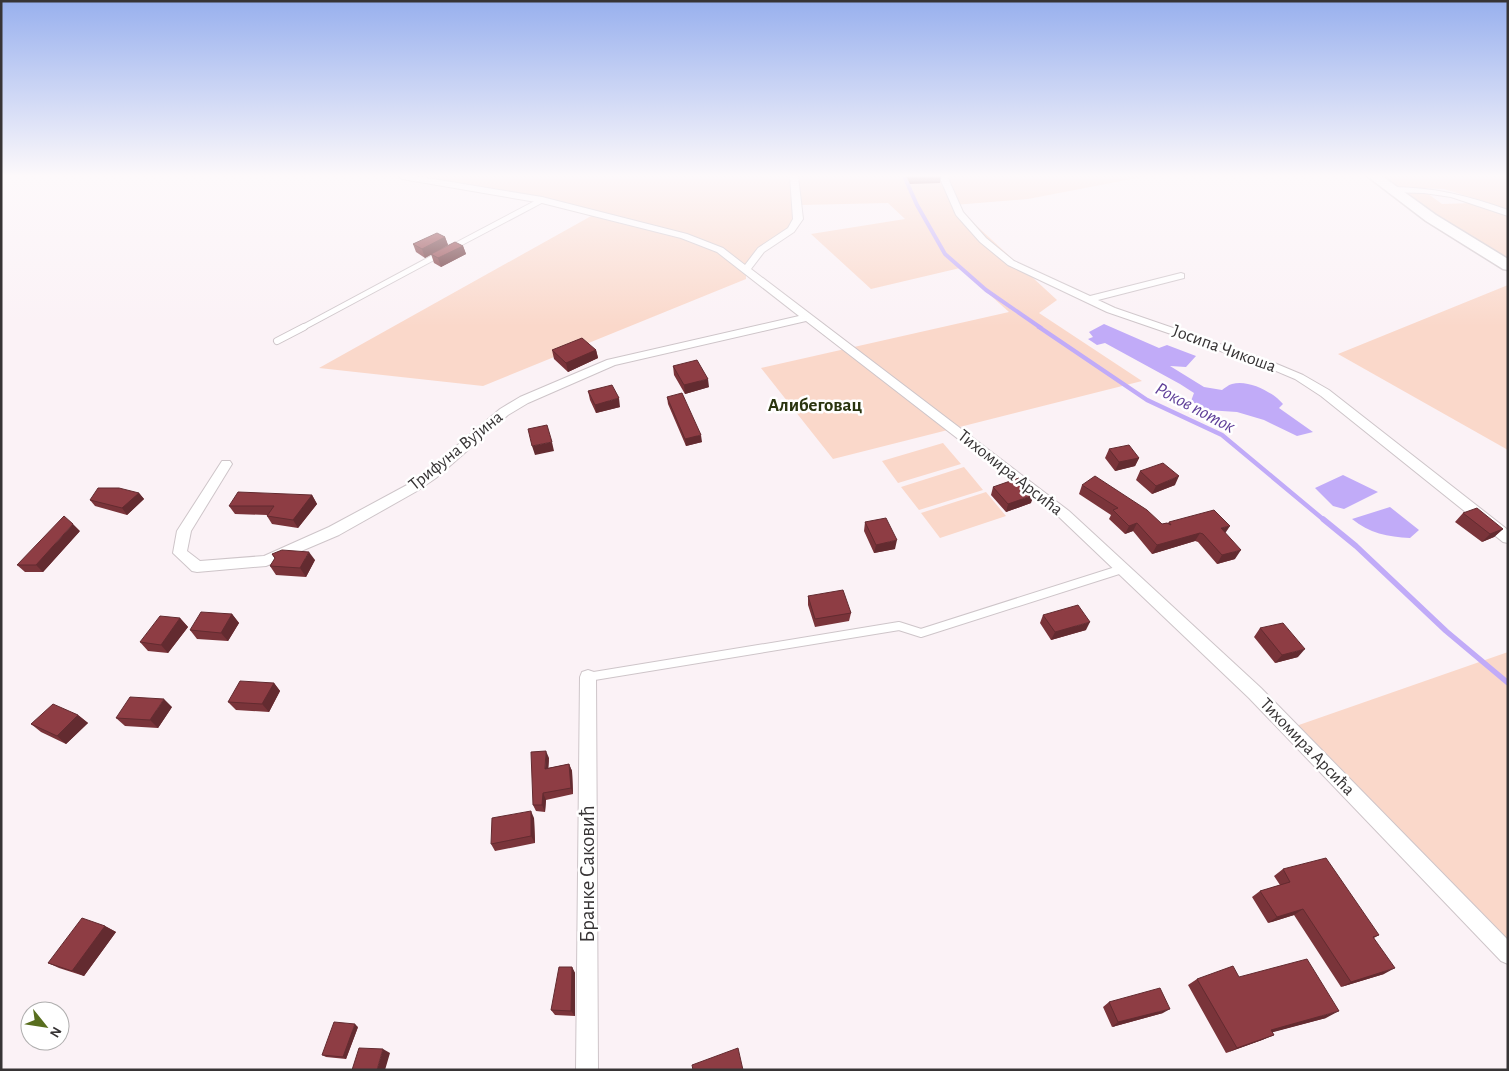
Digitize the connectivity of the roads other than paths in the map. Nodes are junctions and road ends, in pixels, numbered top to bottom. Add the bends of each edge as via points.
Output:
1 (493, 226) edge
2 (641, 226) edge
3 (794, 226) edge
4 (970, 226) edge
5 (1443, 226) edge
6 (1508, 266) edge
7 (746, 270) junction
8 (1181, 276) dead end
9 (1091, 299) junction
10 (809, 317) junction
11 (277, 341) dead end
12 (226, 464) dead end
13 (1508, 538) edge
14 (1122, 569) junction
15 (588, 677) joint
16 (1508, 954) edge
17 (587, 1070) edge

1 - 11 lane
2 - 7 street, Тихомира Арсића via 702,242 720,250
3 - 7 street via 760,250
4 - 9 street, Јосипа Чикоша via 1011,262
5 - 6 main road
7 - 10 street, Тихомира Арсића
8 - 9 street
9 - 13 street, Јосипа Чикоша via 1111,310 1298,377 1325,393
10 - 12 street, Трифуна Вујина via 611,362 504,412 432,474 334,531 266,561 197,567 180,553 184,531
10 - 14 street, Тихомира Арсића via 1064,514
14 - 15 lane via 921,633 899,626
14 - 16 street, Тихомира Арсића via 1255,694
15 - 17 street, Бранке Саковић

